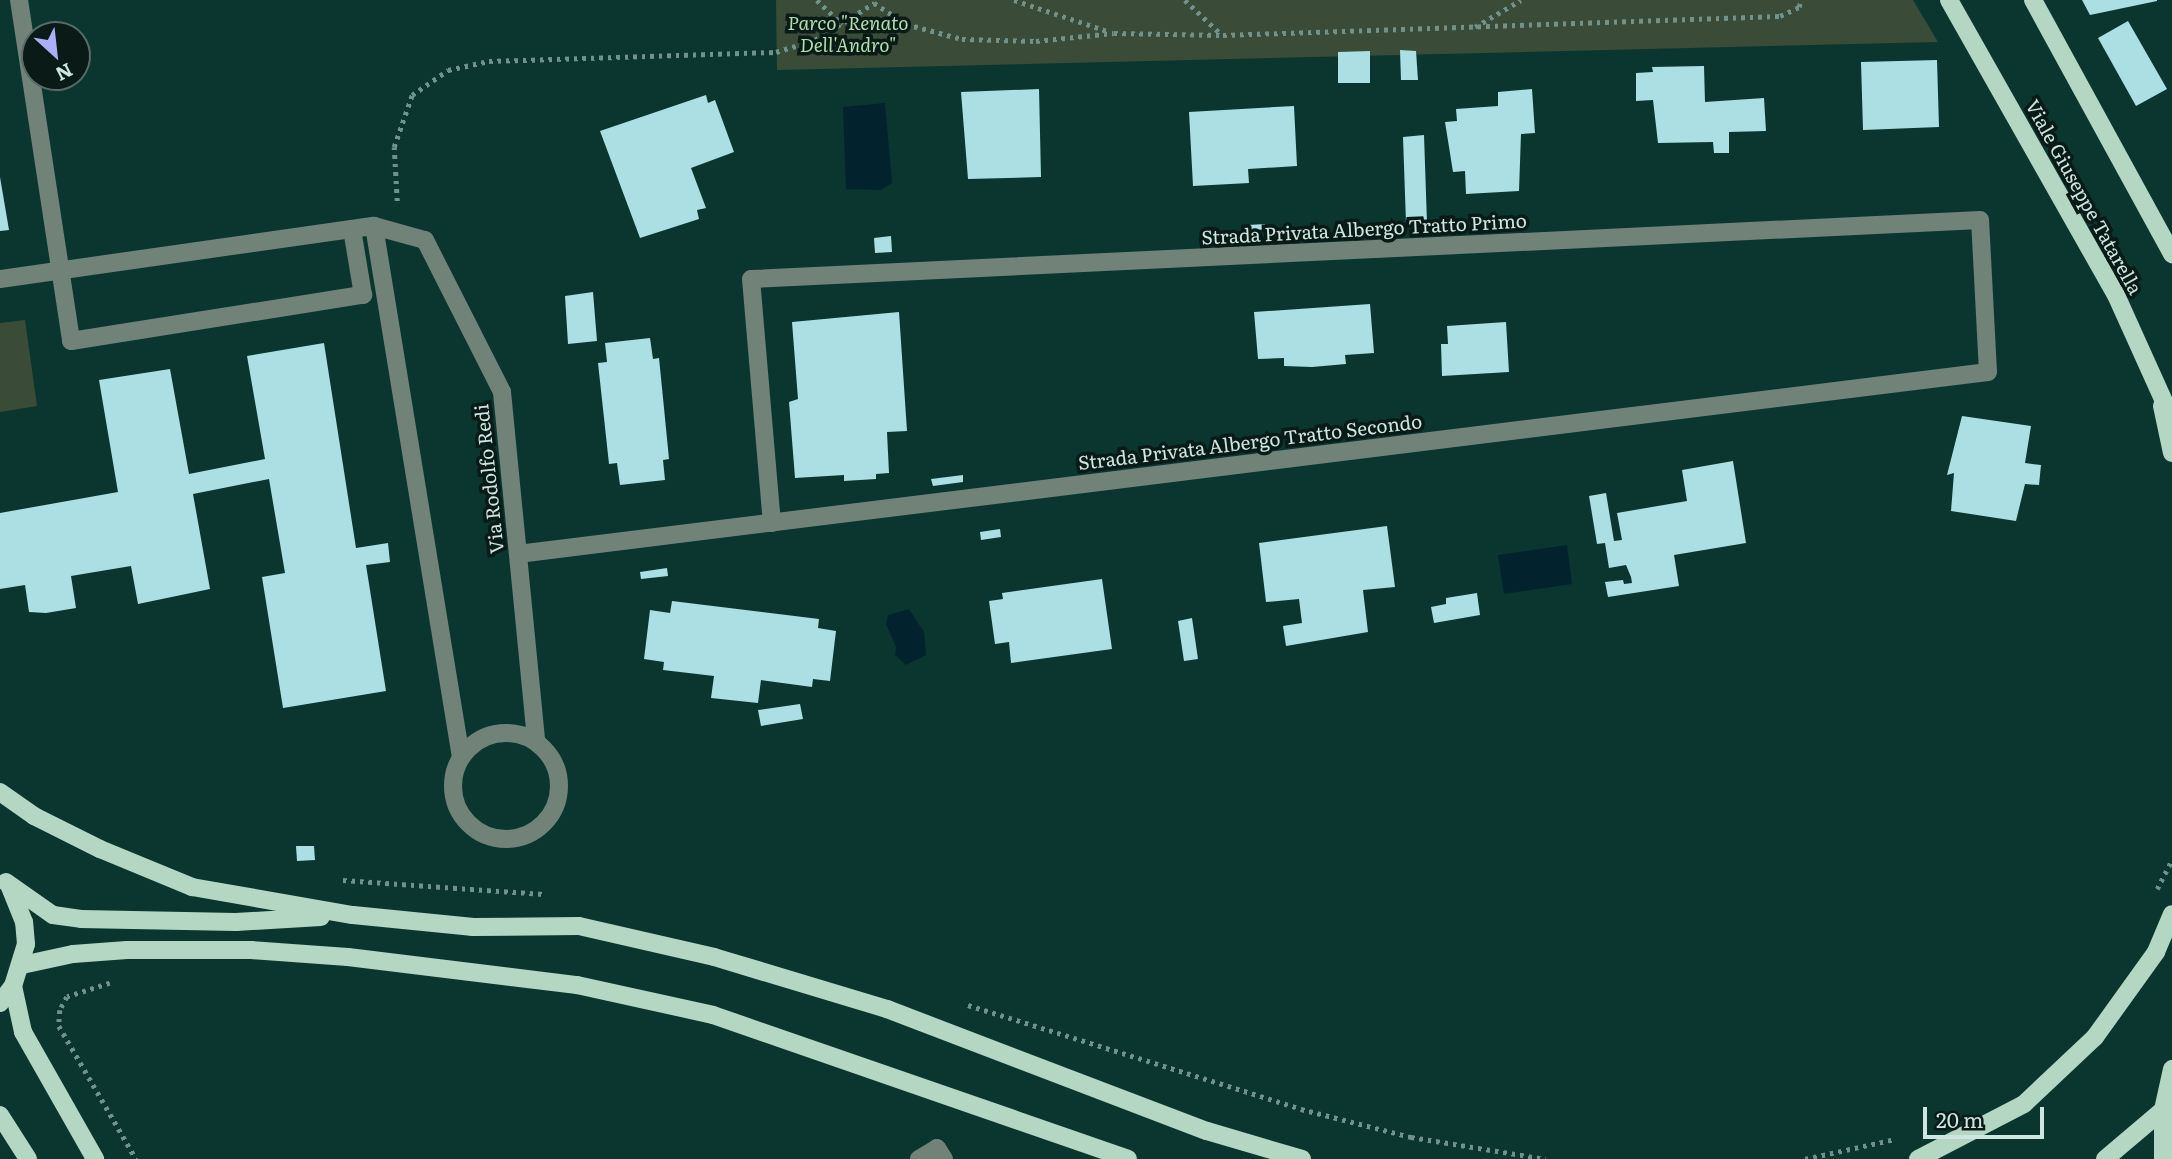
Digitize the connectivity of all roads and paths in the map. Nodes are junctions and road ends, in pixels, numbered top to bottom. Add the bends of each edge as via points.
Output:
1 (19, 0) edge
2 (817, 0) edge
3 (1014, 0) edge
4 (1185, 0) edge
5 (1521, 0) edge
6 (1801, 0) edge
7 (1949, 0) edge
8 (2033, 0) edge
9 (874, 2) edge
10 (842, 24) junction
11 (1475, 27) junction
12 (1114, 33) junction
13 (1223, 35) junction
14 (374, 226) junction
15 (352, 229) junction
16 (399, 234) junction
17 (2172, 254) edge
18 (59, 271) junction
19 (0, 279) edge
20 (1989, 372) joint
21 (2158, 389) junction
22 (2172, 419) edge
23 (2172, 453) edge
24 (772, 523) junction
25 (518, 554) junction
26 (536, 741) junction
27 (461, 757) junction
28 (0, 792) edge
29 (2172, 859) edge
30 (3, 879) edge
31 (2153, 896) dead end
32 (2172, 914) edge
33 (353, 915) junction
34 (22, 965) junction
35 (13, 986) junction
36 (0, 1003) edge
37 (2172, 1069) edge
38 (85, 1075) dead end
39 (2163, 1110) junction
40 (0, 1115) edge
41 (1898, 1138) dead end
42 (940, 1154) edge
43 (28, 1159) edge
44 (95, 1159) edge
45 (136, 1159) edge
46 (919, 1159) edge
47 (1128, 1159) edge
48 (1302, 1159) edge
49 (1805, 1159) edge
50 (1918, 1159) edge
51 (2105, 1159) edge
52 (2164, 1159) edge

1 - 18 street
2 - 10 path
3 - 12 path
4 - 13 path
5 - 11 path
6 - 11 path via 1799,7 1780,16
7 - 21 main road, Viale Giuseppe Tatarella via 2116,295
8 - 17 main road
9 - 10 path
9 - 12 path via 906,24 962,39 1036,41
10 - 16 path via 815,40 776,52 489,61 448,70 412,95 394,147
11 - 13 path
12 - 13 path
14 - 15 street, Via Rodolfo Redi
14 - 16 street, Via Rodolfo Redi
14 - 27 street
15 - 18 street, Via Rodolfo Redi
15 - 18 street via 363,295 71,341
16 - 25 street, Via Rodolfo Redi via 425,240 502,392
18 - 19 street, Via Rodolfo Redi
20 - 24 street, Strada Privata Albergo Tratto Secondo
20 - 24 street, Strada Privata Albergo Tratto Primo via 1980,220 751,279
21 - 22 main road, Viale Giuseppe Tatarella
21 - 23 main road
24 - 25 street, Strada Privata Albergo Tratto Secondo
25 - 26 street, Via Rodolfo Redi
26 - 27 street via 504,733 487,736
26 - 27 street via 557,770 556,805 541,827 517,839 499,839 467,823 453,792
28 - 33 main road via 34,816 100,849 192,887
29 - 31 path
30 - 33 main road via 53,915 81,919 236,922
30 - 34 main road via 24,922
32 - 50 main road via 2155,952 2095,1037 2024,1104
33 - 48 main road via 473,927 579,926 714,957 887,1009 1208,1131
34 - 35 main road
34 - 47 main road via 74,954 127,950 251,950 578,985 713,1016
35 - 36 main road
35 - 44 main road via 23,1032
37 - 39 main road
38 - 45 path
39 - 51 main road
39 - 52 main road
40 - 43 main road
41 - 49 path
42 - 46 street

